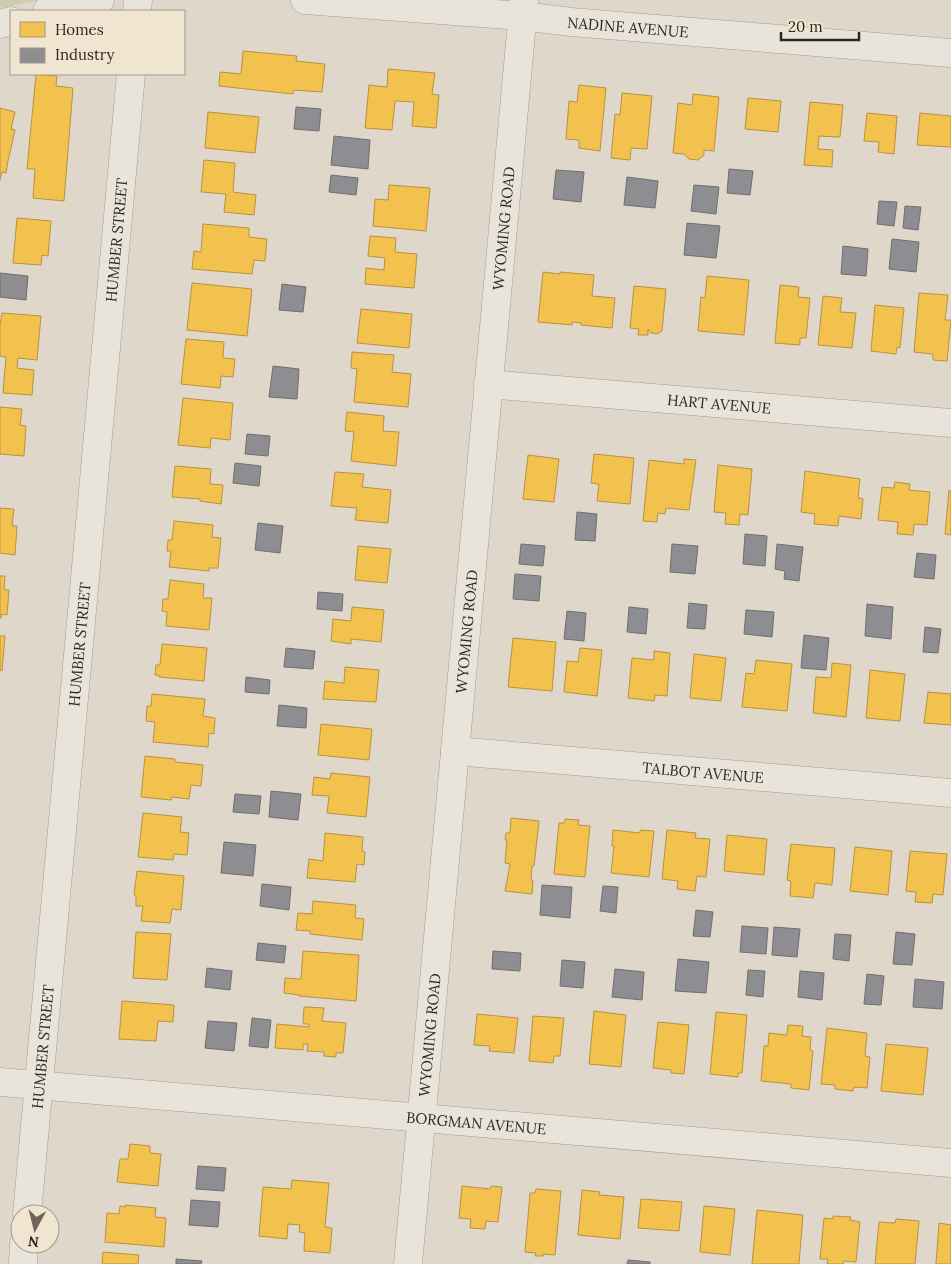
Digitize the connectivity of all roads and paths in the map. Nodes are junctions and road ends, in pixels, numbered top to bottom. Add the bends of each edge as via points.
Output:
1 (100, 0) edge
2 (305, 0) edge
3 (523, 8) edge
4 (52, 10) edge
5 (951, 53) edge
6 (131, 75) edge
7 (488, 384) junction
8 (951, 423) edge
9 (455, 751) junction
10 (951, 793) edge
11 (0, 1082) edge
12 (40, 1085) junction
13 (422, 1119) junction
14 (951, 1163) edge
15 (28, 1204) edge
16 (408, 1264) edge

1 - 4 street
2 - 3 street, NADINE AVENUE
3 - 5 street, NADINE AVENUE via 571,22
3 - 7 street, WYOMING ROAD
6 - 12 street, HUMBER STREET
7 - 8 street, HART AVENUE
7 - 9 street, WYOMING ROAD
9 - 10 street, TALBOT AVENUE
9 - 13 street, WYOMING ROAD
11 - 12 street, BORGMAN AVENUE
12 - 13 street, BORGMAN AVENUE
12 - 15 street, HUMBER STREET
13 - 14 street, BORGMAN AVENUE
13 - 16 street, WYOMING ROAD

